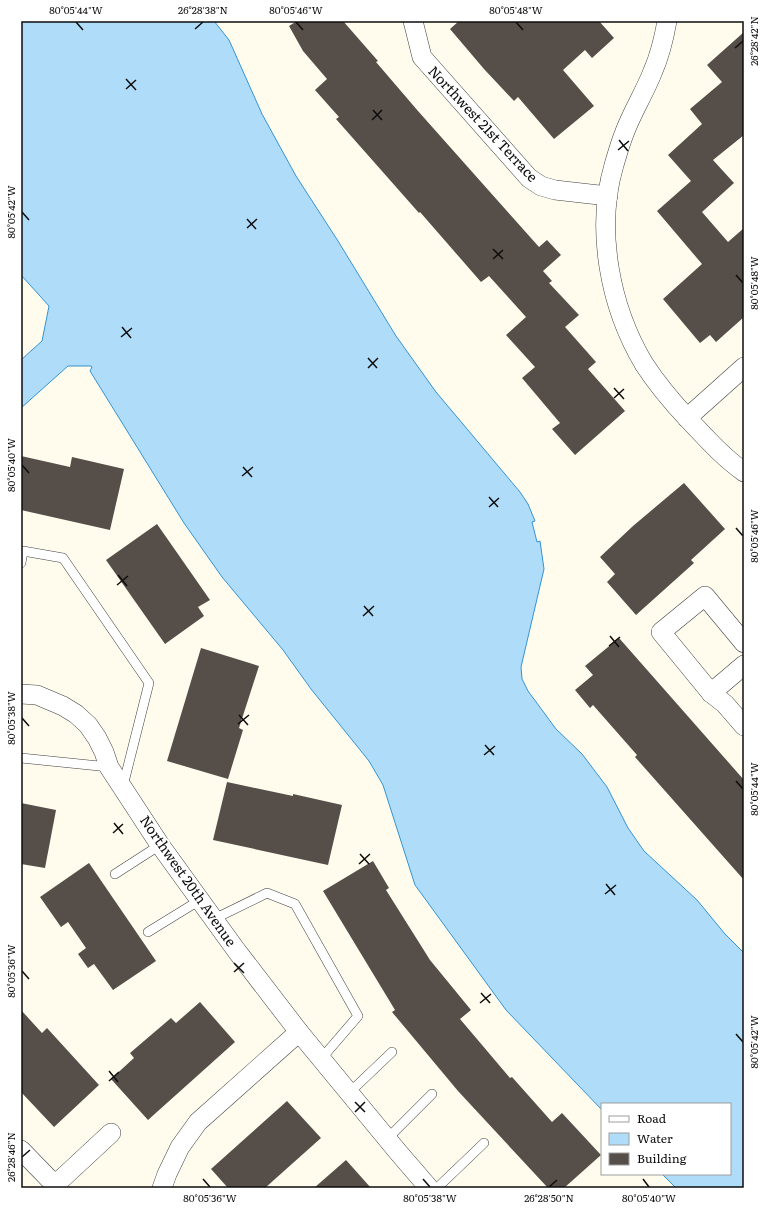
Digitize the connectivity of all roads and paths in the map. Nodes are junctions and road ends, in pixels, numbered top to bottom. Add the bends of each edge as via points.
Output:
1 (413, 21) edge
2 (667, 21) edge
3 (608, 196) junction
4 (744, 367) edge
5 (687, 418) junction
6 (744, 472) edge
7 (21, 563) edge
8 (744, 643) edge
9 (744, 665) edge
10 (711, 693) junction
11 (29, 694) edge
12 (744, 726) edge
13 (21, 758) edge
14 (109, 767) junction
15 (123, 788) junction
16 (160, 845) junction
17 (115, 874) dead end
18 (200, 900) junction
19 (214, 919) junction
20 (148, 932) dead end
21 (298, 1032) junction
22 (392, 1052) dead end
23 (321, 1059) junction
24 (349, 1093) junction
25 (432, 1094) dead end
26 (110, 1133) dead end
27 (387, 1139) junction
28 (484, 1143) dead end
29 (21, 1150) edge
30 (162, 1188) edge
31 (429, 1188) edge
32 (437, 1188) edge

1 - 3 street, Northwest 21st Terrace via 422,57 529,178 541,186 555,190
2 - 3 street via 654,70 624,134 613,167
3 - 5 street via 606,231 609,266 618,306 644,364
4 - 5 street
5 - 6 street via 715,449
7 - 15 lane via 23,551 63,558 149,683
8 - 10 street via 705,596 661,632
9 - 10 street
10 - 12 street via 725,704
11 - 14 street, Northwest 20th Avenue via 63,706 76,714 97,738
13 - 14 lane
14 - 15 street, Northwest 20th Avenue
15 - 16 street, Northwest 20th Avenue
16 - 17 lane
16 - 18 street, Northwest 20th Avenue
18 - 19 street, Northwest 20th Avenue
18 - 20 lane
19 - 21 street, Northwest 20th Avenue
19 - 23 lane via 267,893 294,904 358,1016
21 - 23 street, Northwest 20th Avenue
21 - 30 street via 198,1122 180,1147
22 - 24 lane
23 - 24 street, Northwest 20th Avenue
24 - 27 street, Northwest 20th Avenue
25 - 27 lane
26 - 29 street via 55,1185
27 - 31 street, Northwest 20th Avenue
28 - 32 lane

